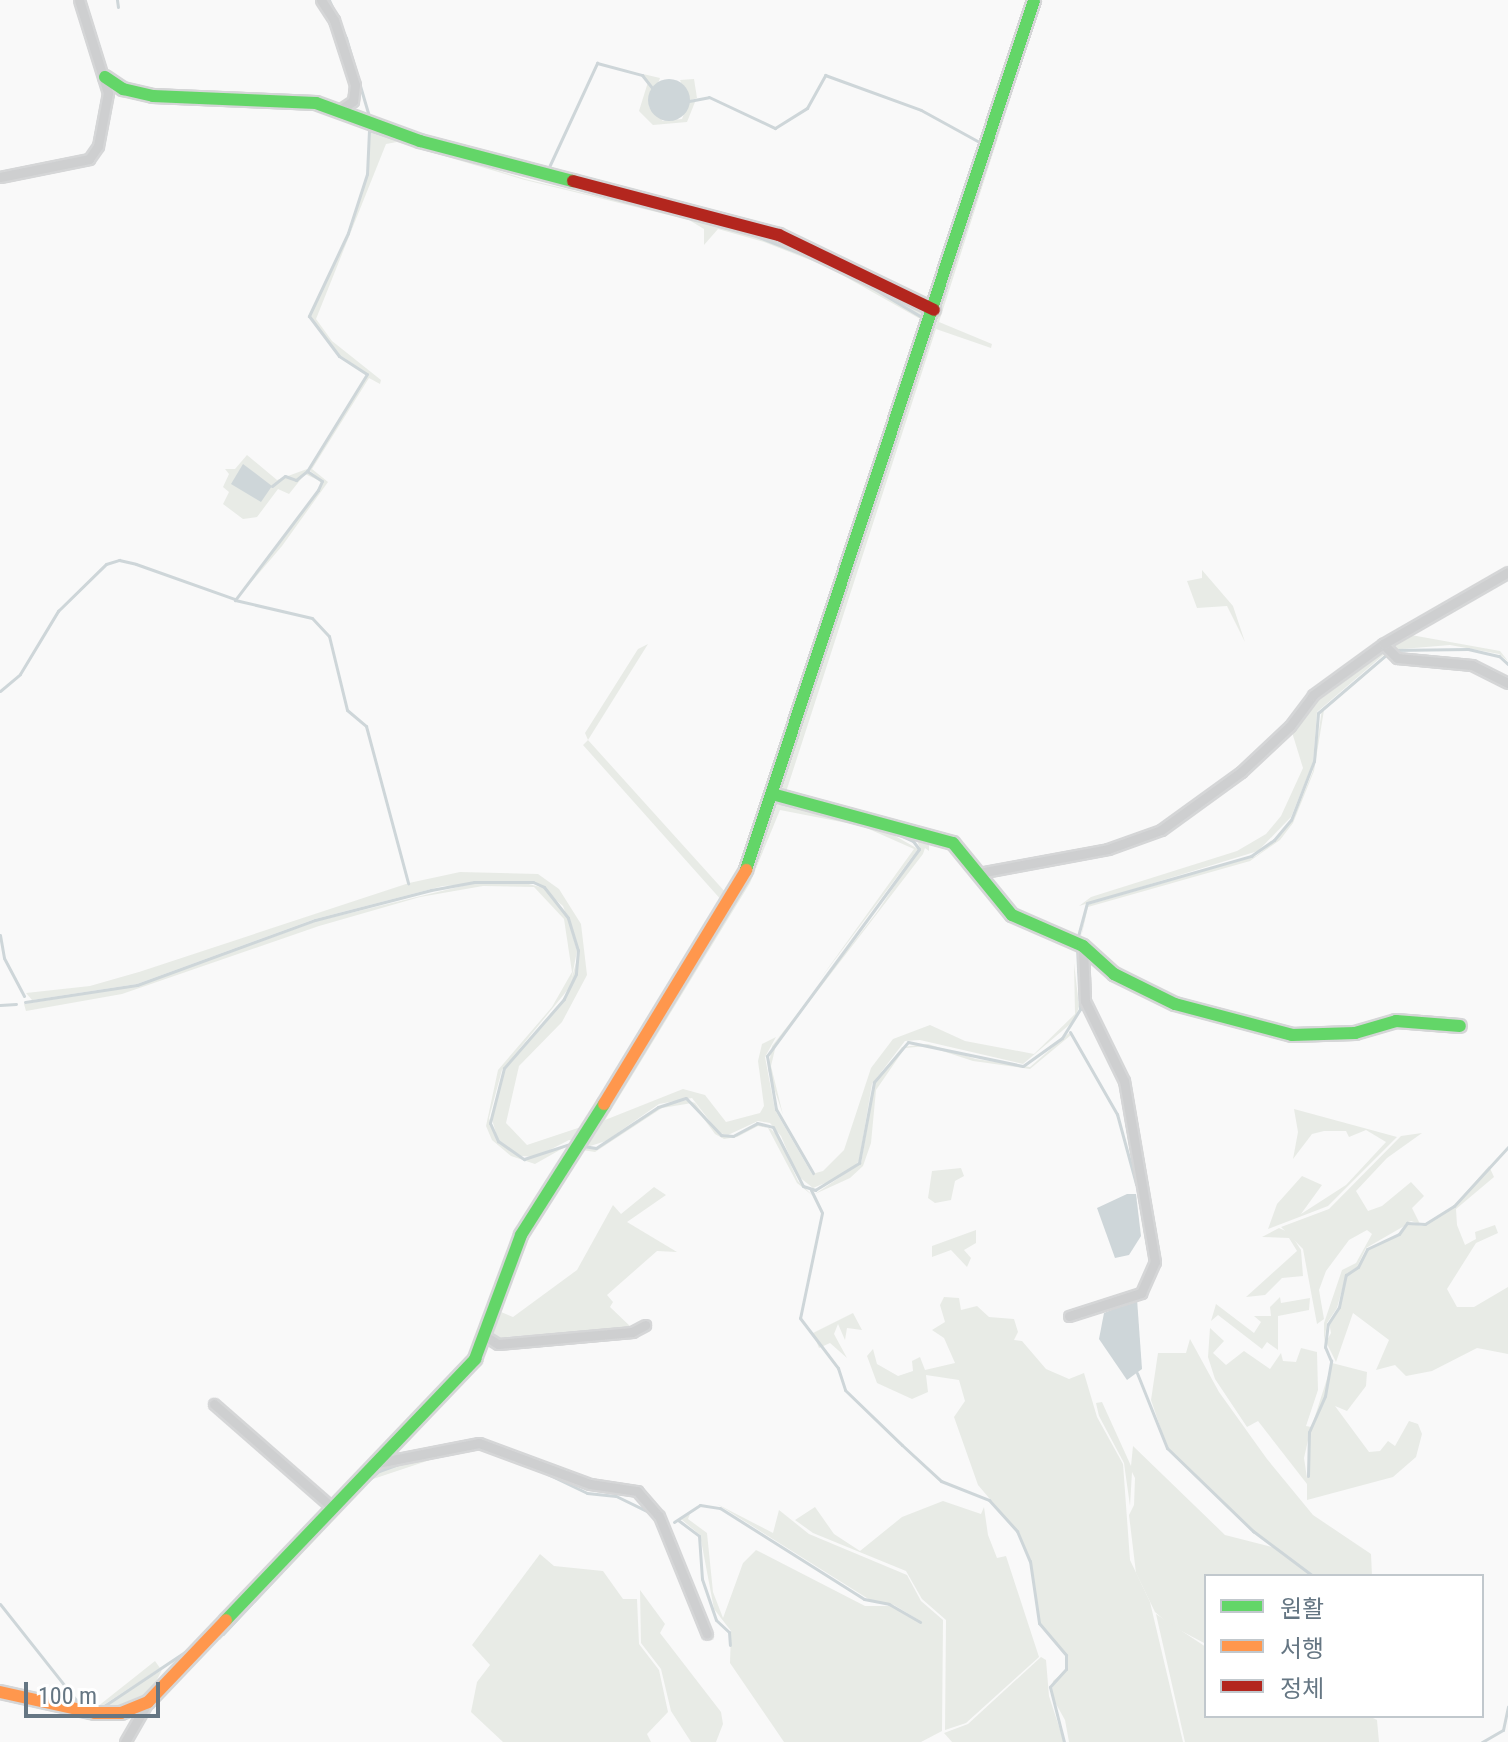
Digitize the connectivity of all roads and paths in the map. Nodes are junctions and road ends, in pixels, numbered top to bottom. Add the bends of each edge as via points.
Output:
1 (79, 0) edge
2 (321, 0) edge
3 (1034, 0) edge
4 (105, 77) junction
5 (338, 111) junction
6 (0, 177) edge
7 (934, 310) junction
8 (1508, 572) edge
9 (1383, 644) junction
10 (1508, 683) edge
11 (776, 795) junction
12 (979, 873) junction
13 (1083, 946) junction
14 (1460, 1026) dead end
15 (1069, 1316) dead end
16 (645, 1325) dead end
17 (485, 1336) junction
18 (214, 1404) dead end
19 (375, 1464) junction
20 (333, 1508) junction
21 (707, 1634) dead end
22 (0, 1692) edge
23 (148, 1702) junction
24 (125, 1742) edge

1 - 4 street
2 - 5 street via 334,20 355,85 353,101
3 - 7 street
4 - 5 street via 123,89 153,96 303,101
4 - 6 street via 104,130 89,159
5 - 7 street via 420,141 779,235
7 - 11 street
8 - 9 street
9 - 10 street via 1397,658 1472,665
9 - 12 street via 1313,695 1290,726 1241,772 1161,830 1108,849
11 - 12 street via 928,833 953,843
11 - 17 street via 751,861 704,945 521,1235
12 - 13 street via 1012,915
13 - 14 street via 1129,983 1253,1028 1292,1035 1355,1033 1396,1021
13 - 15 street via 1085,1001 1124,1081 1155,1262 1141,1293
16 - 17 street via 632,1332 498,1344
17 - 19 street via 475,1359
18 - 20 street
19 - 20 street
19 - 21 street via 479,1443 590,1484 637,1491 659,1516
20 - 23 street
22 - 23 street via 95,1713 121,1713
23 - 24 street

